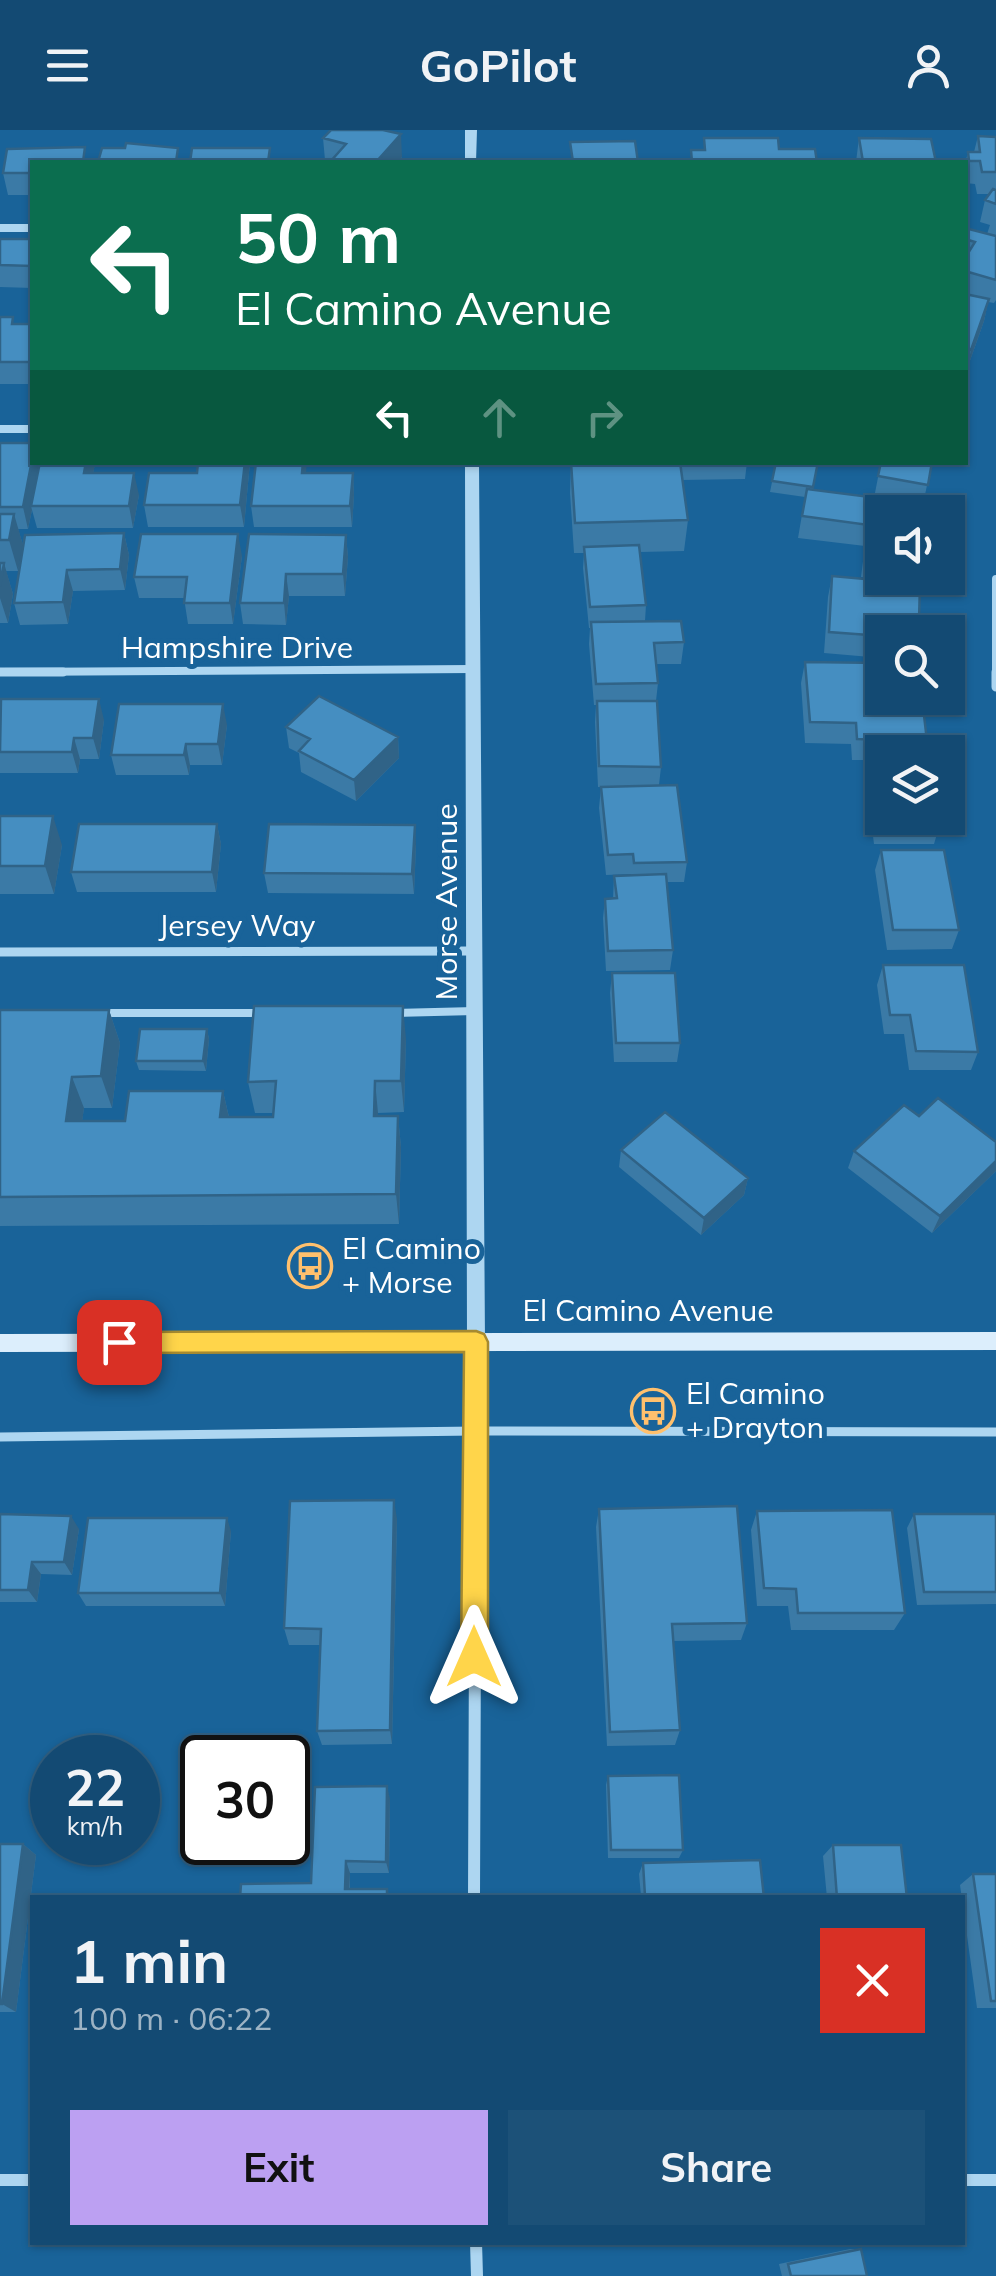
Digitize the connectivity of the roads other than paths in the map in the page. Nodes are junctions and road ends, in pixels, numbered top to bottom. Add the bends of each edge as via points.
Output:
1 (471, 130) edge
2 (471, 160) edge
3 (0, 228) edge
4 (30, 228) edge
5 (0, 429) edge
6 (30, 429) edge
7 (472, 465) edge
8 (996, 579) edge
9 (473, 669) junction
10 (0, 672) edge
11 (996, 687) edge
12 (475, 951) junction
13 (0, 952) edge
14 (475, 1011) junction
15 (88, 1013) edge
16 (264, 1013) edge
17 (383, 1013) edge
18 (996, 1341) edge
19 (0, 1342) edge
20 (476, 1342) junction
21 (476, 1431) junction
22 (996, 1432) edge
23 (0, 1437) edge
24 (474, 1895) edge
25 (0, 2180) edge
26 (30, 2180) edge
27 (965, 2180) edge
28 (996, 2180) edge
29 (476, 2245) edge
30 (477, 2276) edge

1 - 2 street
3 - 4 street
5 - 6 street
7 - 9 street, Morse Avenue
8 - 11 street
9 - 10 street, Hampshire Drive
9 - 12 street, Morse Avenue
12 - 13 street, Jersey Way
12 - 14 street, Morse Avenue
14 - 17 lane
14 - 20 street, Morse Avenue
15 - 16 lane
18 - 20 main road, El Camino Avenue
19 - 20 main road, El Camino Avenue
20 - 21 street
21 - 22 lane
21 - 23 lane
21 - 24 street
25 - 26 street
27 - 28 street
29 - 30 street

